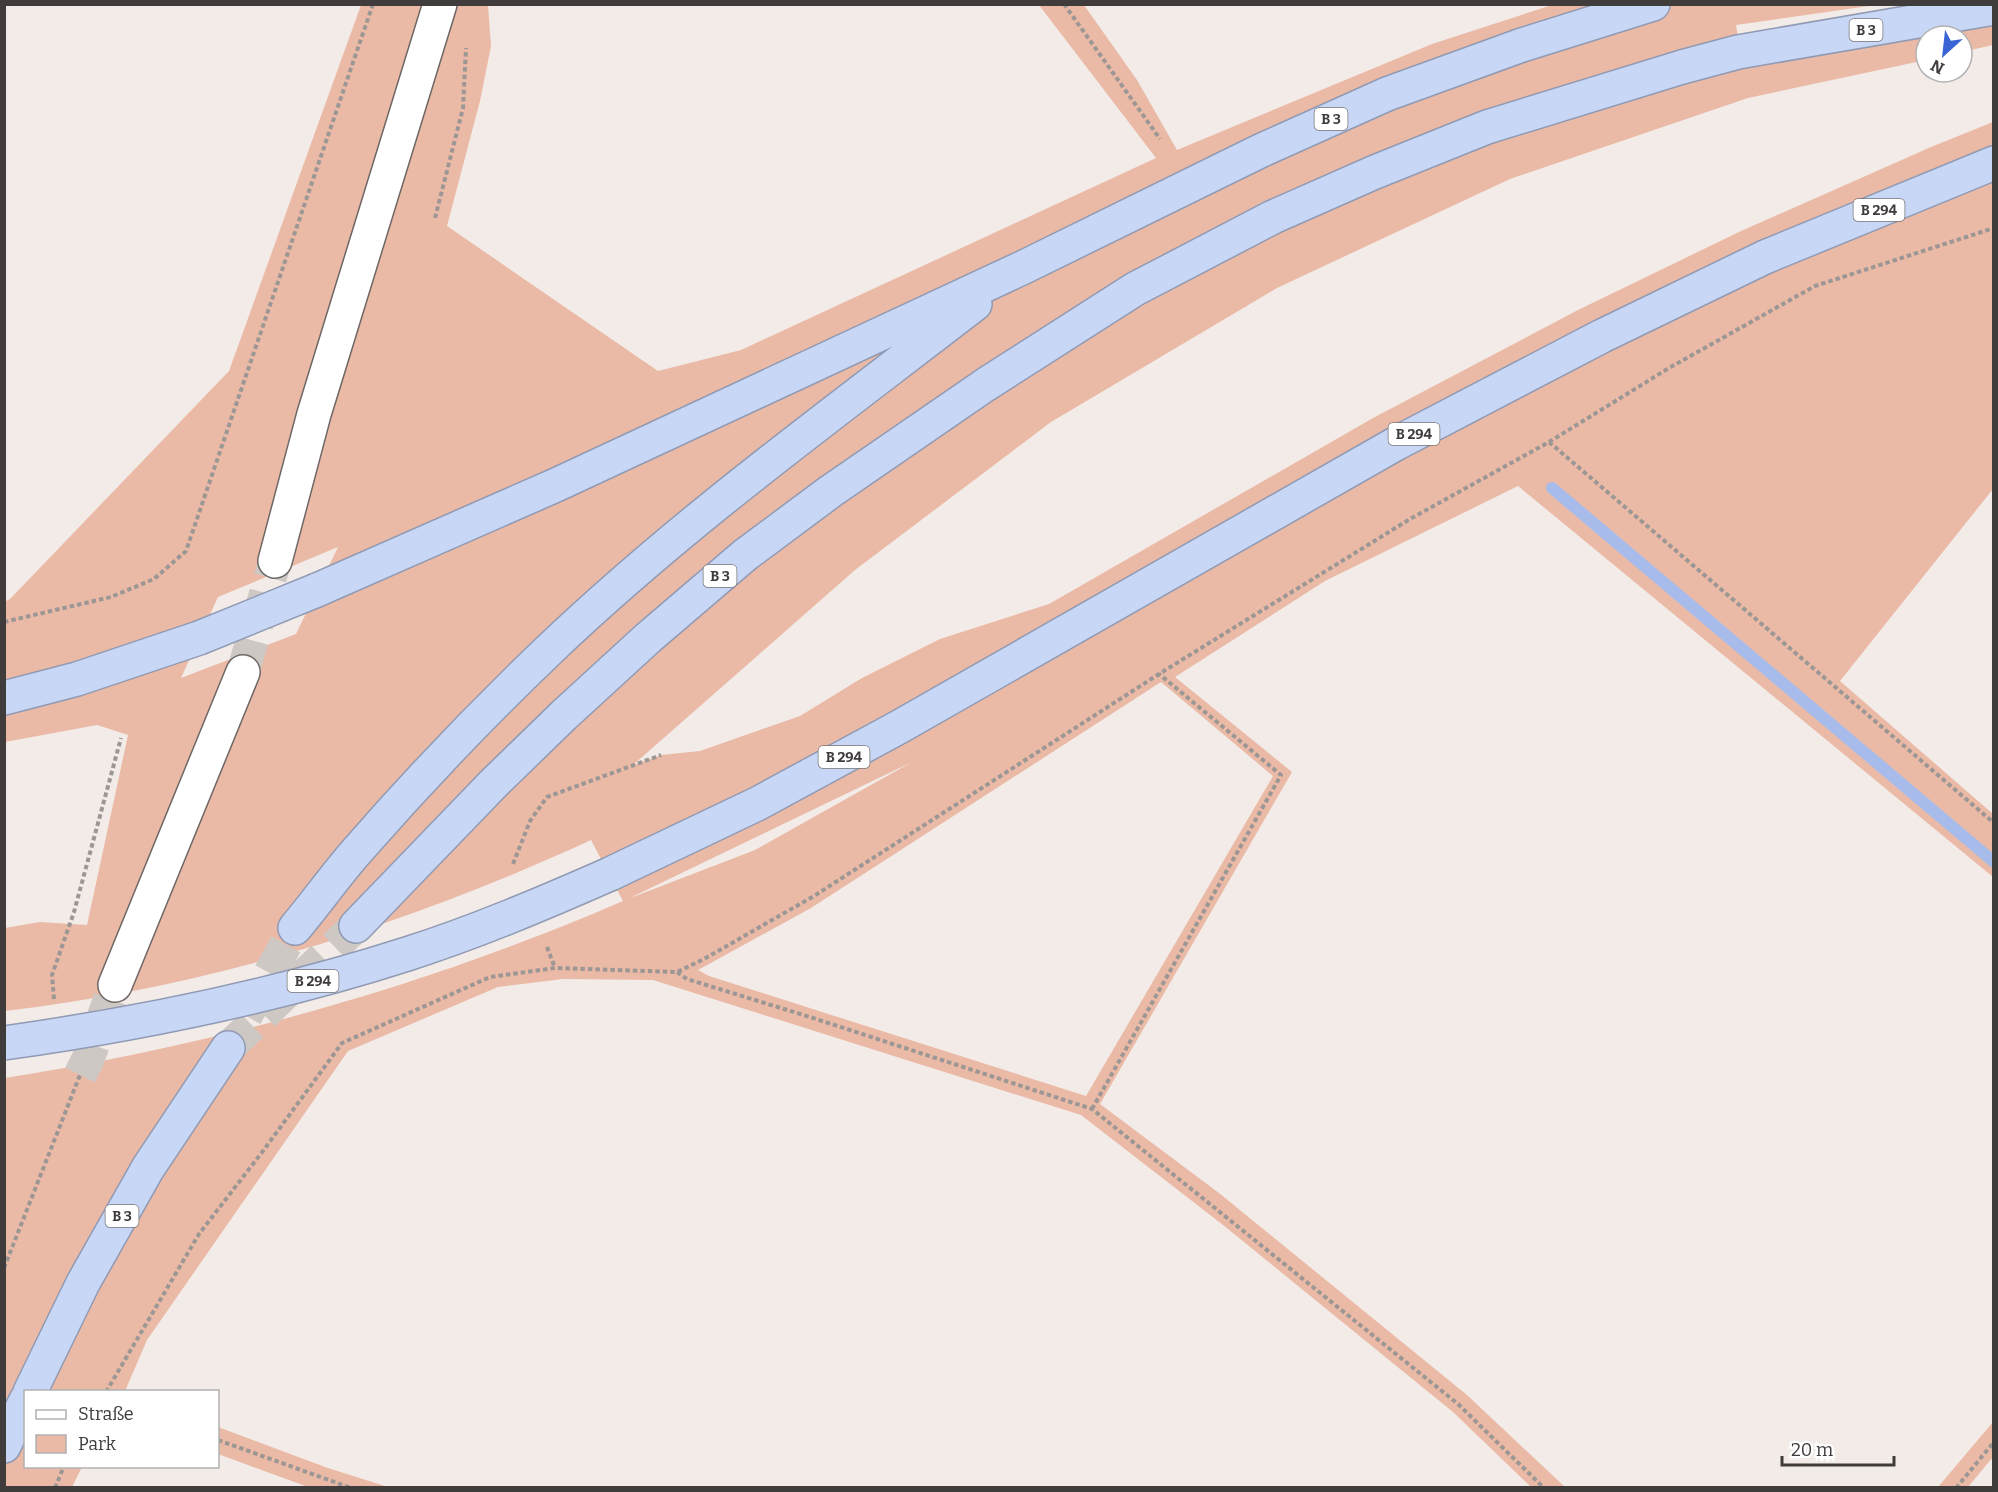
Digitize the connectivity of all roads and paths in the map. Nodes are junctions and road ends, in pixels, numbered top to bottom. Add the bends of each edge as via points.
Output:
1 (373, 4) edge
2 (440, 4) edge
3 (1064, 4) edge
4 (1653, 4) edge
5 (1994, 8) edge
6 (467, 44) dead end
7 (1160, 139) dead end
8 (1994, 163) edge
9 (435, 218) dead end
10 (1994, 228) edge
11 (1024, 267) junction
12 (1549, 442) junction
13 (275, 561) tunnel mouth
14 (4, 622) edge
15 (243, 672) tunnel mouth
16 (1159, 674) junction
17 (4, 698) edge
18 (121, 738) dead end
19 (661, 755) dead end
20 (1994, 824) edge
21 (513, 864) dead end
22 (356, 926) tunnel mouth
23 (295, 928) tunnel mouth
24 (547, 947) dead end
25 (555, 968) junction
26 (677, 972) junction
27 (115, 985) tunnel mouth
28 (54, 999) dead end
29 (4, 1043) edge
30 (228, 1048) tunnel mouth
31 (80, 1075) tunnel mouth
32 (1092, 1109) junction
33 (4, 1268) edge
34 (31, 1390) edge
35 (107, 1390) edge
36 (24, 1404) edge
37 (219, 1440) edge
38 (1994, 1442) edge
39 (4, 1446) edge
40 (64, 1468) edge
41 (55, 1488) edge
42 (351, 1488) edge
43 (1544, 1488) edge
44 (1956, 1488) edge

1 - 14 path via 186,551 154,579 111,597
2 - 13 street via 315,414
3 - 7 path
4 - 11 highway, B 3 via 1522,45 1387,94 1260,151
5 - 22 highway, B 3 via 1738,52 1487,127 1273,217 1135,289 985,384 745,555 564,715
6 - 9 path via 463,108
8 - 29 highway, B 294, bridge via 1765,256 1602,336 1397,443 757,804 545,903 408,953 290,988 90,1031
10 - 12 path via 1815,286 1668,368
11 - 17 highway, bridge via 556,485 317,590 199,638 76,679
11 - 23 highway, B 3 via 701,517 558,642 452,747 356,852
12 - 16 path via 1410,519
12 - 20 path
15 - 27 street
16 - 26 path via 814,896
16 - 32 path via 1281,775
18 - 28 path via 74,912 52,975
19 - 21 path via 547,797 530,821
24 - 25 path
25 - 26 path
25 - 35 path via 490,977 342,1043 199,1234
26 - 32 path via 687,980
30 - 34 highway, B 3 via 142,1179 83,1283
31 - 33 path
32 - 43 path via 1458,1404
36 - 39 highway
37 - 42 path
38 - 44 path
40 - 41 path

